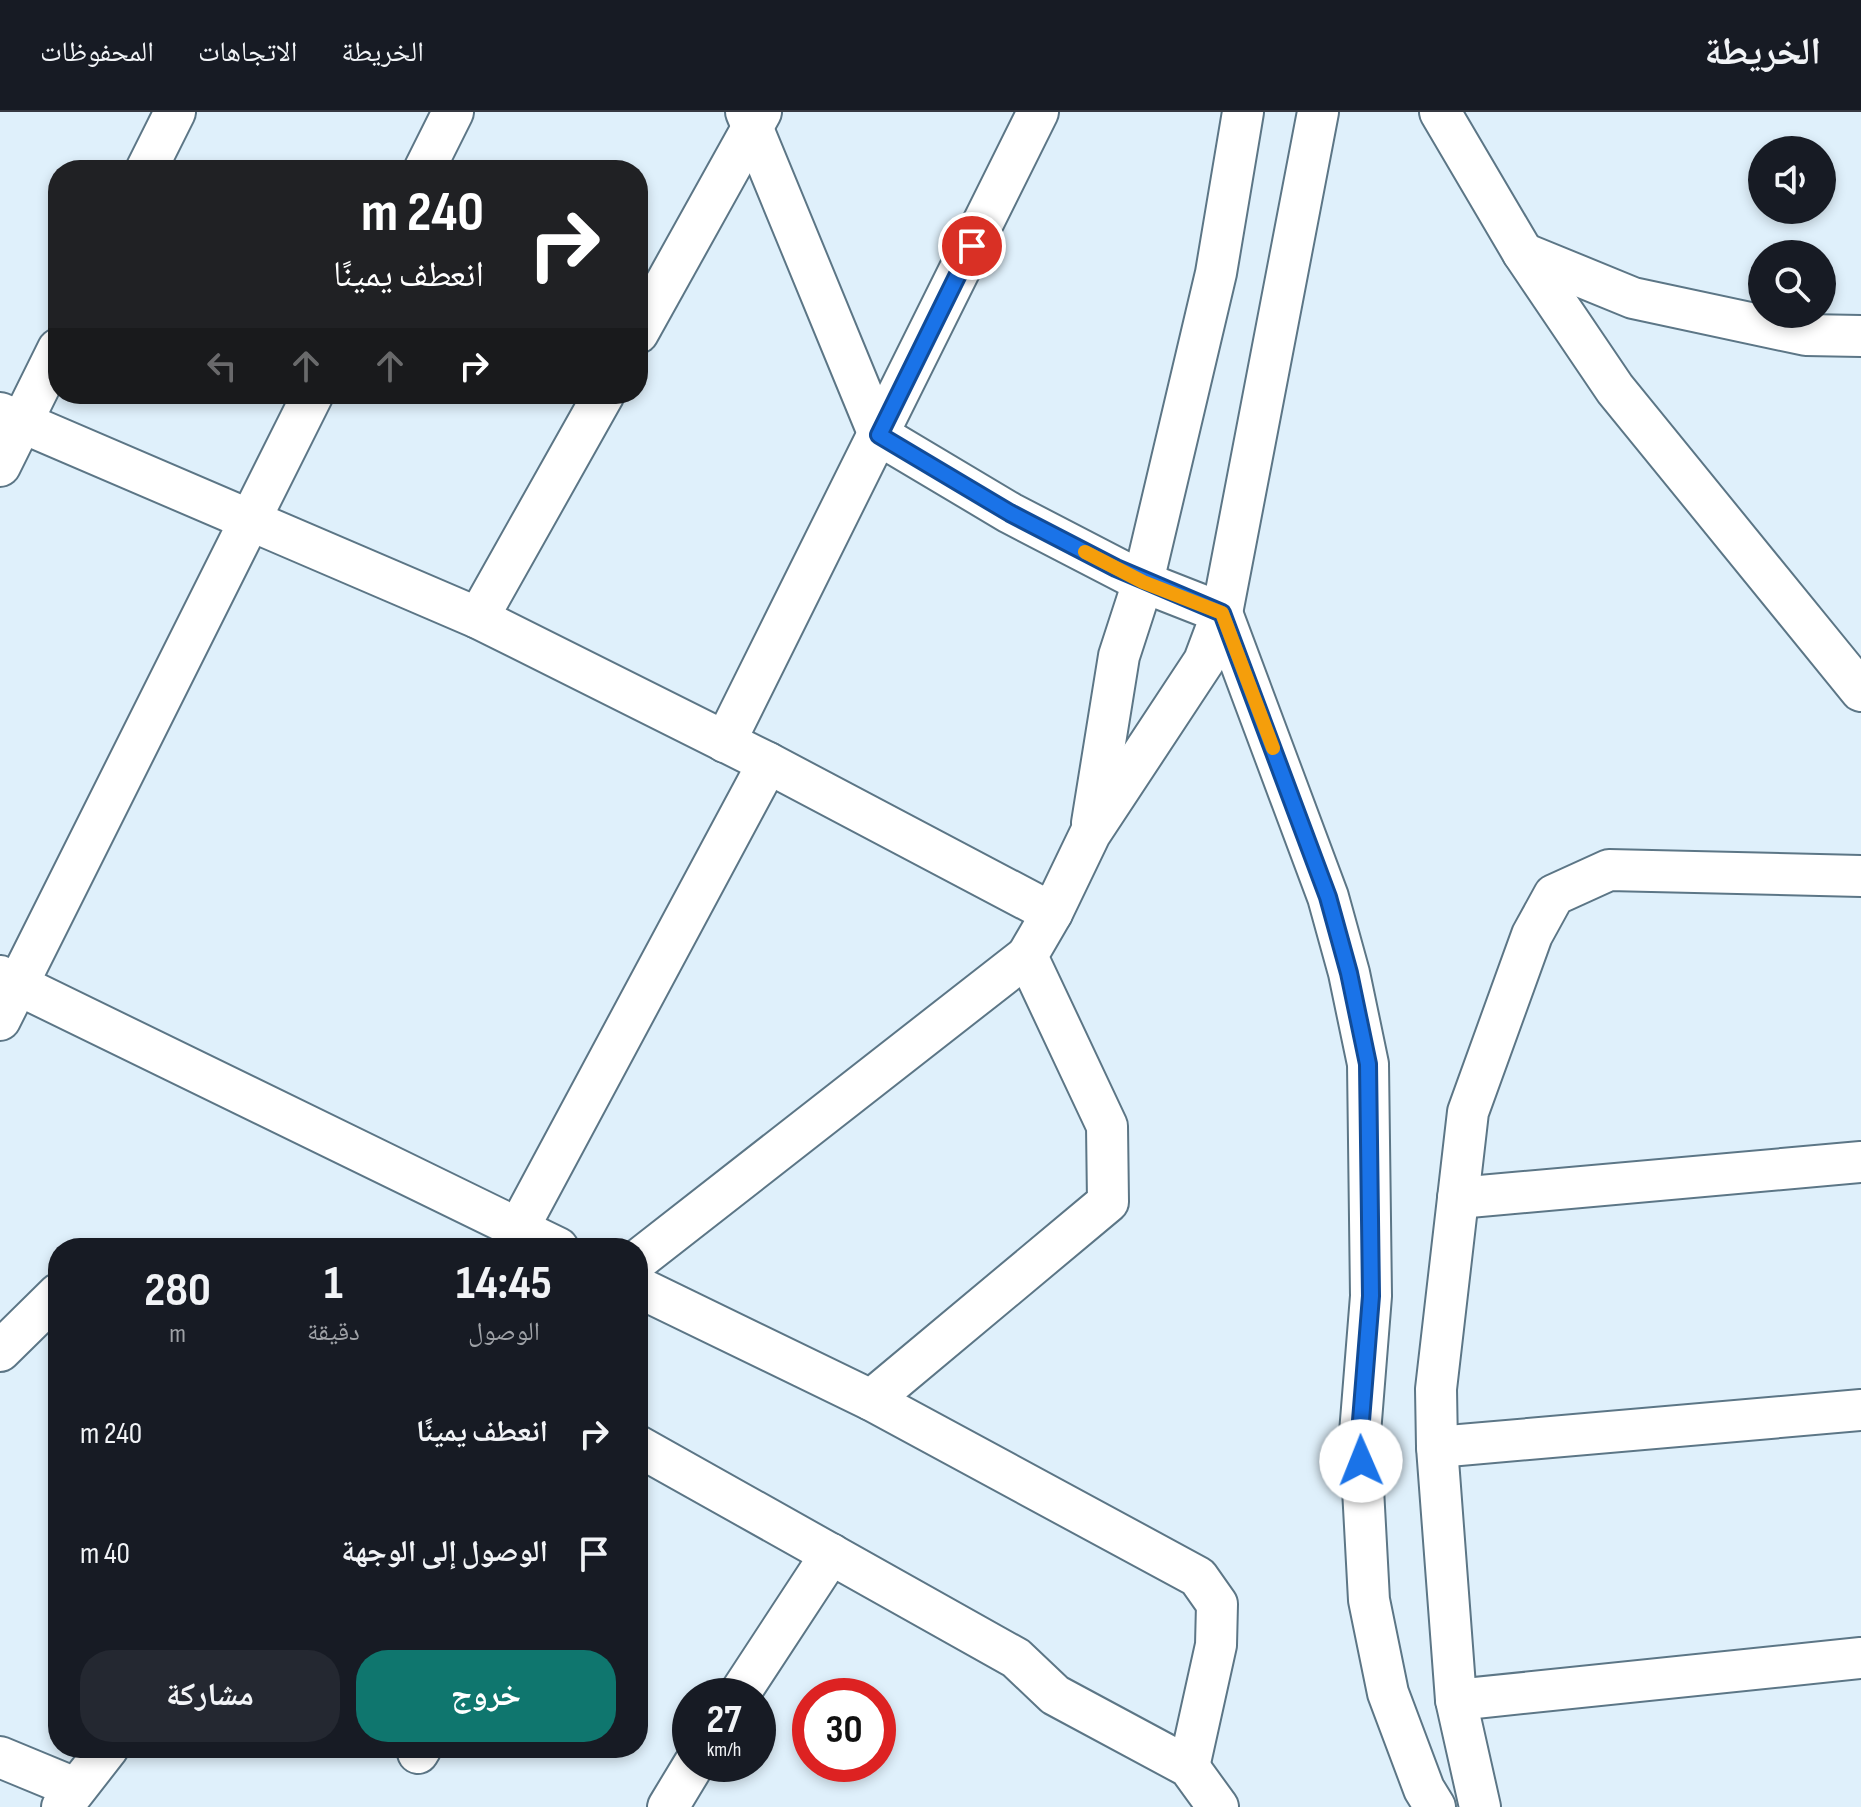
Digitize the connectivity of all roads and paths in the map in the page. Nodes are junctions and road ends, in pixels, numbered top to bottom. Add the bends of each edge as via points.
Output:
1 (175, 112) edge
2 (453, 112) edge
3 (1038, 112) edge
4 (1243, 112) edge
5 (1318, 112) edge
6 (1440, 112) edge
7 (753, 117) edge
8 (151, 160) edge
9 (429, 160) edge
10 (1523, 253) junction
11 (648, 314) edge
12 (1861, 336) edge
13 (48, 363) edge
14 (308, 404) edge
15 (598, 404) edge
16 (10, 418) edge
17 (879, 435) junction
18 (0, 466) edge
19 (250, 520) junction
20 (1143, 582) junction
21 (1222, 613) junction
22 (478, 618) junction
23 (1845, 651) edge
24 (1861, 691) edge
25 (725, 742) junction
26 (768, 763) junction
27 (1090, 834) junction
28 (1861, 876) edge
29 (1052, 913) junction
30 (1027, 956) junction
31 (9, 981) edge
32 (0, 1020) edge
33 (1861, 1162) edge
34 (1458, 1198) junction
35 (518, 1229) junction
36 (537, 1238) edge
37 (648, 1252) edge
38 (648, 1292) edge
39 (48, 1304) edge
40 (0, 1351) edge
41 (871, 1400) junction
42 (1861, 1410) edge
43 (1437, 1447) junction
44 (648, 1452) edge
45 (831, 1554) junction
46 (1861, 1658) edge
47 (750, 1678) edge
48 (1456, 1700) junction
49 (0, 1757) edge
50 (100, 1758) edge
51 (1189, 1767) junction
52 (683, 1782) edge
53 (68, 1798) edge
54 (668, 1807) edge
55 (1218, 1807) edge
56 (1435, 1807) edge
57 (1480, 1807) edge

1 - 8 street
2 - 9 street
3 - 17 street
4 - 20 street via 1216,273
5 - 21 street
6 - 10 street
7 - 11 street
7 - 17 street
10 - 12 street via 1633,298 1806,335
10 - 23 street via 1615,389
13 - 16 street
14 - 19 street
15 - 22 street
16 - 18 street
16 - 19 street
17 - 20 street via 1010,513
17 - 25 street
19 - 22 street
19 - 31 street
20 - 21 street
20 - 27 street via 1119,656
21 - 27 street via 1204,661
21 - 56 street via 1328,897 1368,1064 1371,1296 1360,1433 1369,1600 1388,1693
22 - 25 street
23 - 24 street
25 - 26 street
26 - 29 street
26 - 35 street
27 - 29 street
28 - 34 street via 1609,870 1554,895 1532,935 1468,1112
29 - 30 street
30 - 37 street
30 - 41 street via 1107,1126 1108,1202
31 - 32 street
31 - 35 street
33 - 34 street
34 - 43 street via 1436,1389
35 - 36 street
38 - 41 street
39 - 40 street
41 - 51 street via 1198,1577 1217,1604 1216,1645
42 - 43 street
43 - 48 street
44 - 45 street
45 - 47 street
45 - 51 street via 1016,1658 1055,1695
46 - 48 street
48 - 57 street
49 - 53 street
50 - 53 street
51 - 55 street
52 - 54 street

